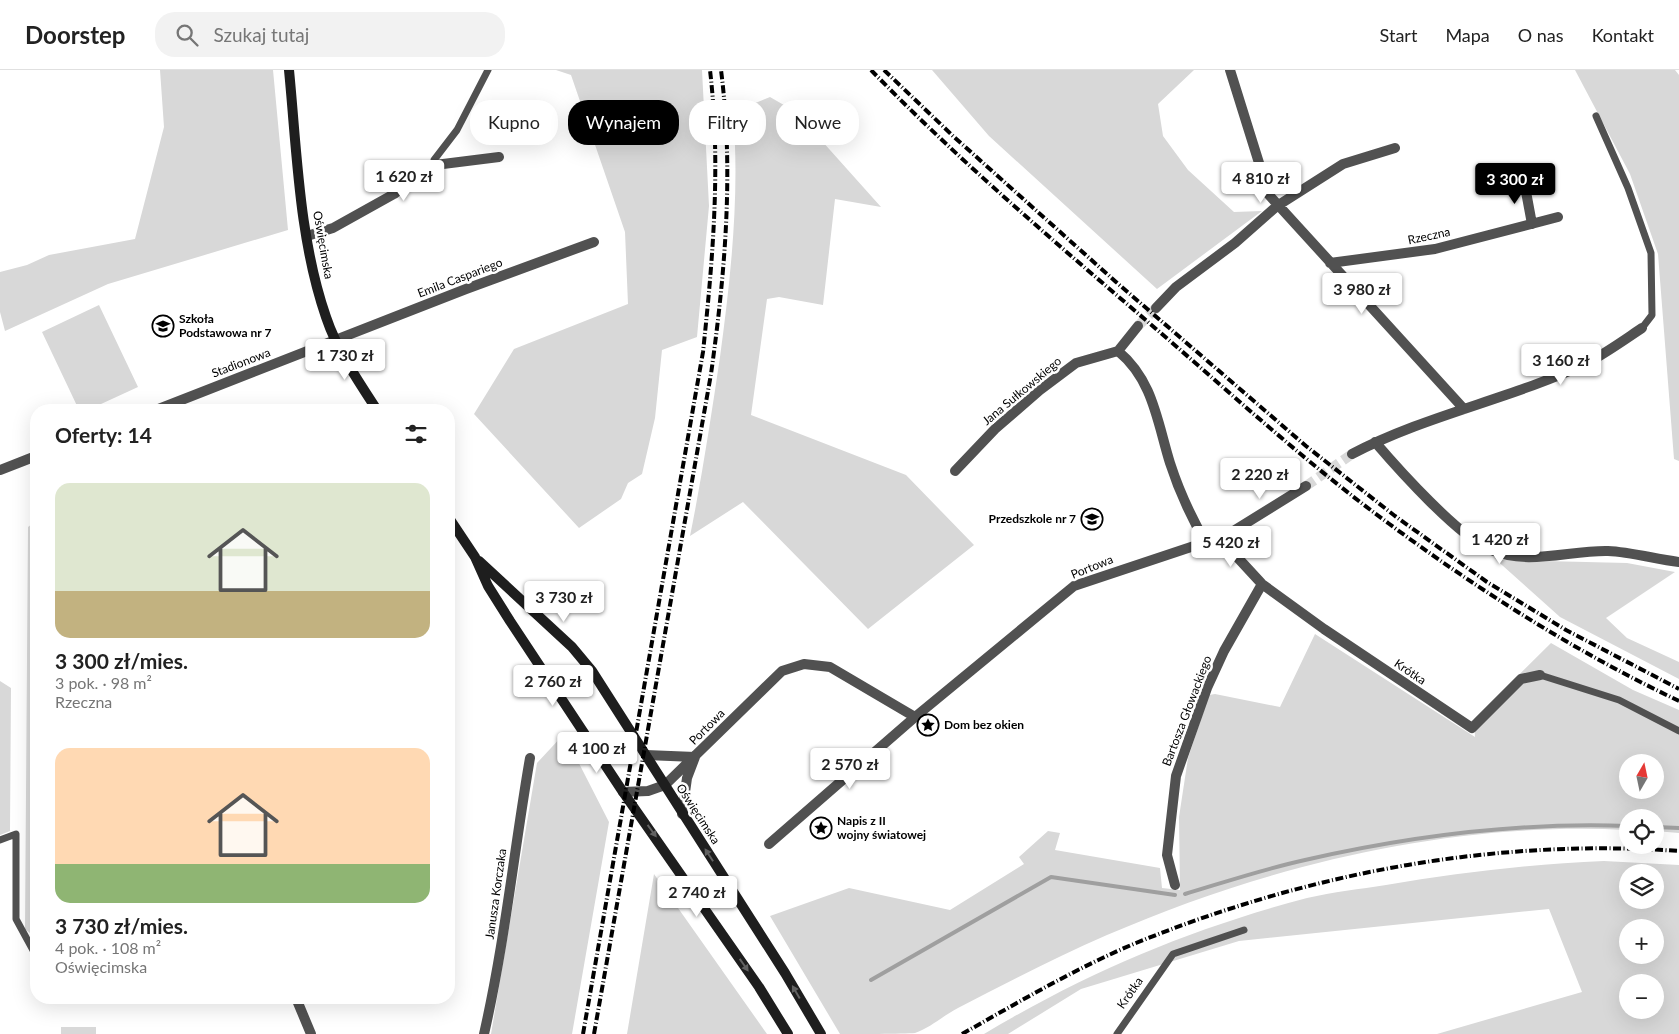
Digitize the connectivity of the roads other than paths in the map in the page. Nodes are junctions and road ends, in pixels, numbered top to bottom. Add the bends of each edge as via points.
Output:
1 (289, 70) edge
2 (488, 70) edge
3 (1230, 70) edge
4 (1596, 116) dead end
5 (1395, 148) dead end
6 (499, 157) dead end
7 (435, 165) junction
8 (1524, 181) dead end
9 (1278, 206) junction
10 (1558, 217) dead end
11 (1532, 224) junction
12 (307, 236) junction
13 (594, 242) dead end
14 (1330, 263) junction
15 (1156, 308) tunnel mouth
16 (1138, 326) tunnel mouth
17 (1642, 328) joint
18 (335, 339) junction
19 (1118, 350) junction
20 (171, 404) edge
21 (373, 404) edge
22 (1464, 408) junction
23 (1375, 442) junction
24 (1352, 454) tunnel mouth
25 (30, 458) edge
26 (0, 470) edge
27 (955, 471) dead end
28 (1306, 486) tunnel mouth
29 (455, 527) edge
30 (1226, 535) junction
31 (1206, 543) junction
32 (475, 557) junction
33 (1679, 562) edge
34 (1262, 584) junction
35 (592, 671) junction
36 (1540, 675) joint
37 (556, 688) junction
38 (915, 717) junction
39 (1679, 731) edge
40 (646, 755) junction
41 (695, 757) junction
42 (530, 758) dead end
43 (665, 786) junction
44 (623, 792) junction
45 (682, 814) junction
46 (0, 840) edge
47 (770, 844) dead end
48 (1175, 885) dead end
49 (1244, 930) dead end
50 (30, 945) edge
51 (298, 1004) edge
52 (311, 1034) edge
53 (484, 1034) edge
54 (788, 1034) edge
55 (821, 1034) edge
56 (1117, 1034) edge

1 - 12 main road, Oświęcimska
2 - 7 lane via 457,130 434,160
3 - 9 street via 1269,195
4 - 17 lane via 1628,188 1651,253 1652,315
5 - 9 street via 1343,164
6 - 7 street
7 - 12 street via 394,194 342,224
8 - 11 street
9 - 14 street
9 - 15 street via 1236,244 1176,287
10 - 11 street, Rzeczna
11 - 14 street, Rzeczna via 1435,249
12 - 18 main road, Oświęcimska via 318,291
13 - 18 street, Emila Caspariego
14 - 22 street
16 - 19 street
17 - 22 street via 1587,362 1509,394
18 - 20 street, Stadionowa
18 - 21 main road, Oświęcimska
19 - 27 street, Jana Sułkowskiego via 1076,362 995,429
19 - 31 street via 1133,363 1148,389 1180,490
22 - 23 street
23 - 24 street
23 - 33 street via 1443,512 1470,537 1491,550 1528,557 1608,551
25 - 26 street
28 - 30 street, Portowa
29 - 32 main road, Oświęcimska
30 - 31 street, Portowa
30 - 34 street via 1238,558
31 - 38 street, Portowa via 1074,586
32 - 35 main road, Oświęcimska via 572,647
32 - 37 main road, Oświęcimska via 488,586
34 - 36 street, Krótka via 1472,728 1521,679
34 - 48 street, Bartosza Głowackiego via 1207,688 1176,776 1167,855
35 - 37 main road via 569,671
35 - 40 main road, Oświęcimska
36 - 39 lane via 1619,700
37 - 44 main road, Oświęcimska
38 - 41 street, Portowa via 830,667 804,664 782,671
38 - 47 street, Portowa
40 - 41 street, Portowa
40 - 43 main road, Oświęcimska
41 - 43 street, Portowa
41 - 45 street, Portowa via 687,778
42 - 53 street, Janusza Korczaka via 508,910
43 - 44 street via 648,791
43 - 45 main road, Oświęcimska
44 -> 54 main road, Oświęcimska via 759,987
55 -> 45 main road, Oświęcimska
46 - 50 lane via 16,834 16,919
49 - 56 lane, Krótka via 1173,954
51 - 52 street

